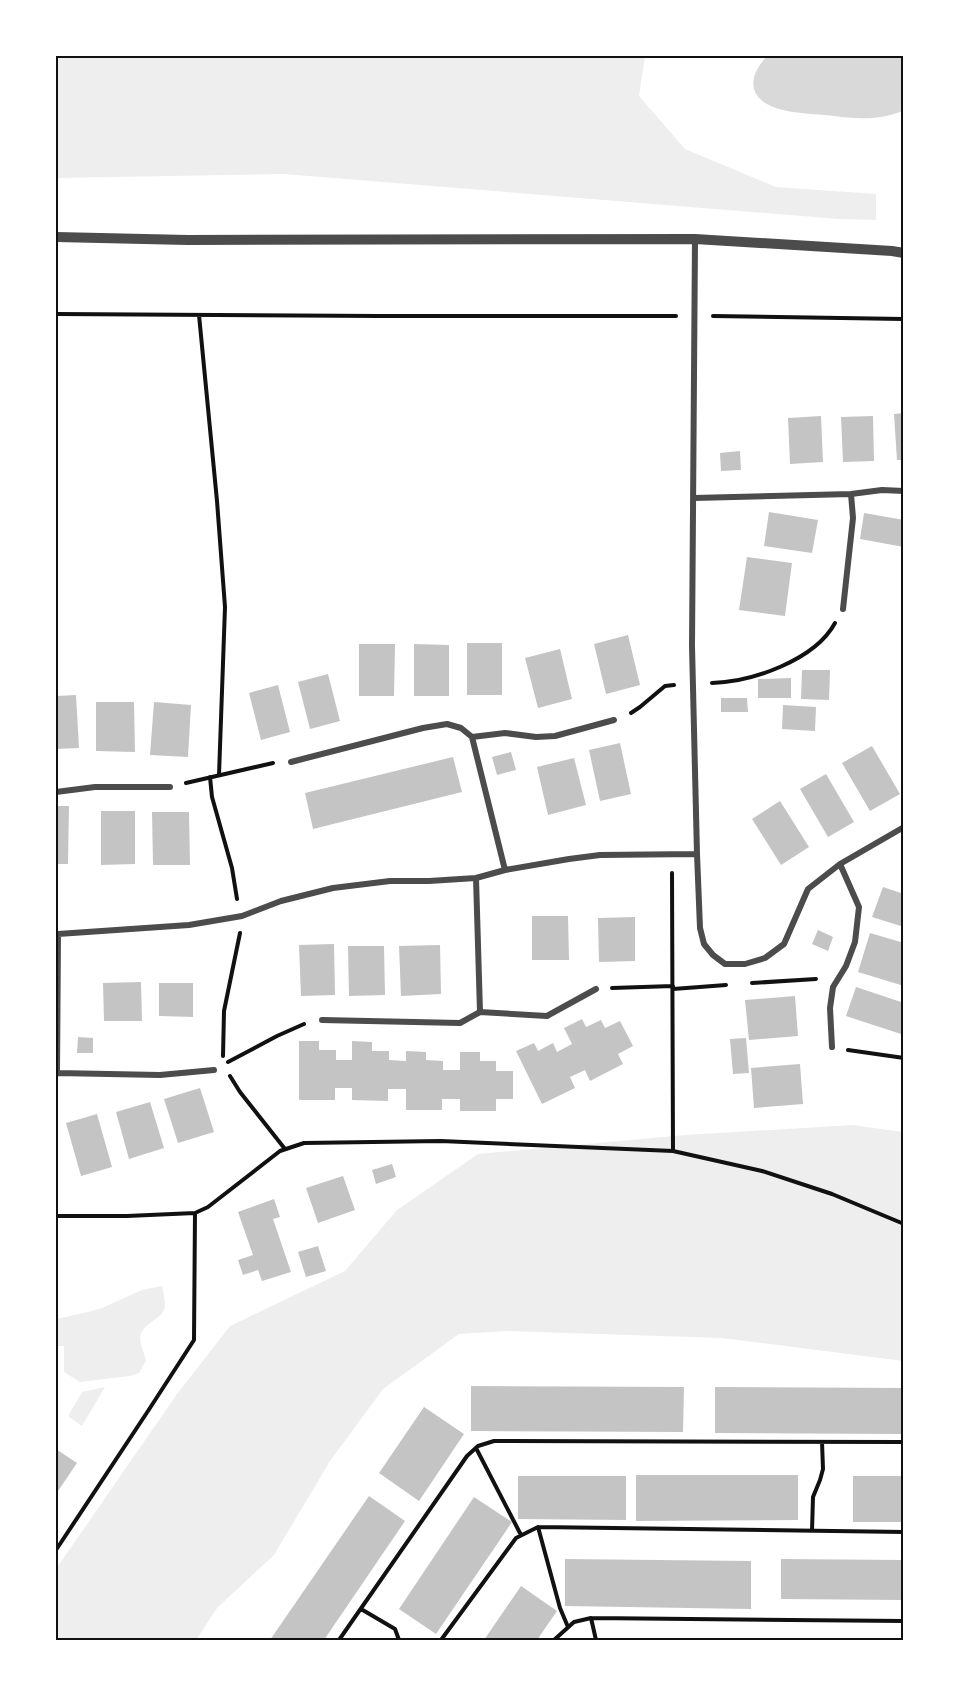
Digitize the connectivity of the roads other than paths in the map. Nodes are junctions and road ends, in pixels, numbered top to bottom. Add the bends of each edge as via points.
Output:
1 (56, 237) edge
2 (695, 238) junction
3 (903, 253) edge
4 (903, 491) edge
5 (851, 494) junction
6 (694, 498) junction
7 (843, 609) road end
8 (614, 720) road end
9 (472, 737) junction
10 (291, 762) road end
11 (170, 787) road end
12 (56, 792) edge
13 (903, 827) edge
14 (697, 854) junction
15 (840, 864) junction
16 (505, 870) junction
17 (476, 878) junction
18 (57, 933) edge
19 (596, 989) road end
20 (480, 1012) junction
21 (322, 1020) road end
22 (832, 1047) road end
23 (214, 1070) road end
24 (56, 1073) edge

1 - 2 street
2 - 3 street
2 - 6 street
4 - 5 street
5 - 6 street
5 - 7 street via 853,518
6 - 14 street via 692,646
8 - 9 street via 555,736 505,733
9 - 10 street via 447,724
9 - 16 street
11 - 12 street via 95,787
13 - 15 street
14 - 15 street via 700,928 704,944 724,964 746,964 765,958 784,944 808,889
14 - 16 street via 600,855
15 - 22 street via 859,908 855,942 833,987
16 - 17 street
17 - 18 street via 390,881 333,888 239,917 189,925
17 - 20 street
18 - 24 street
19 - 20 street via 547,1016
20 - 21 street via 460,1023
23 - 24 street via 160,1075

